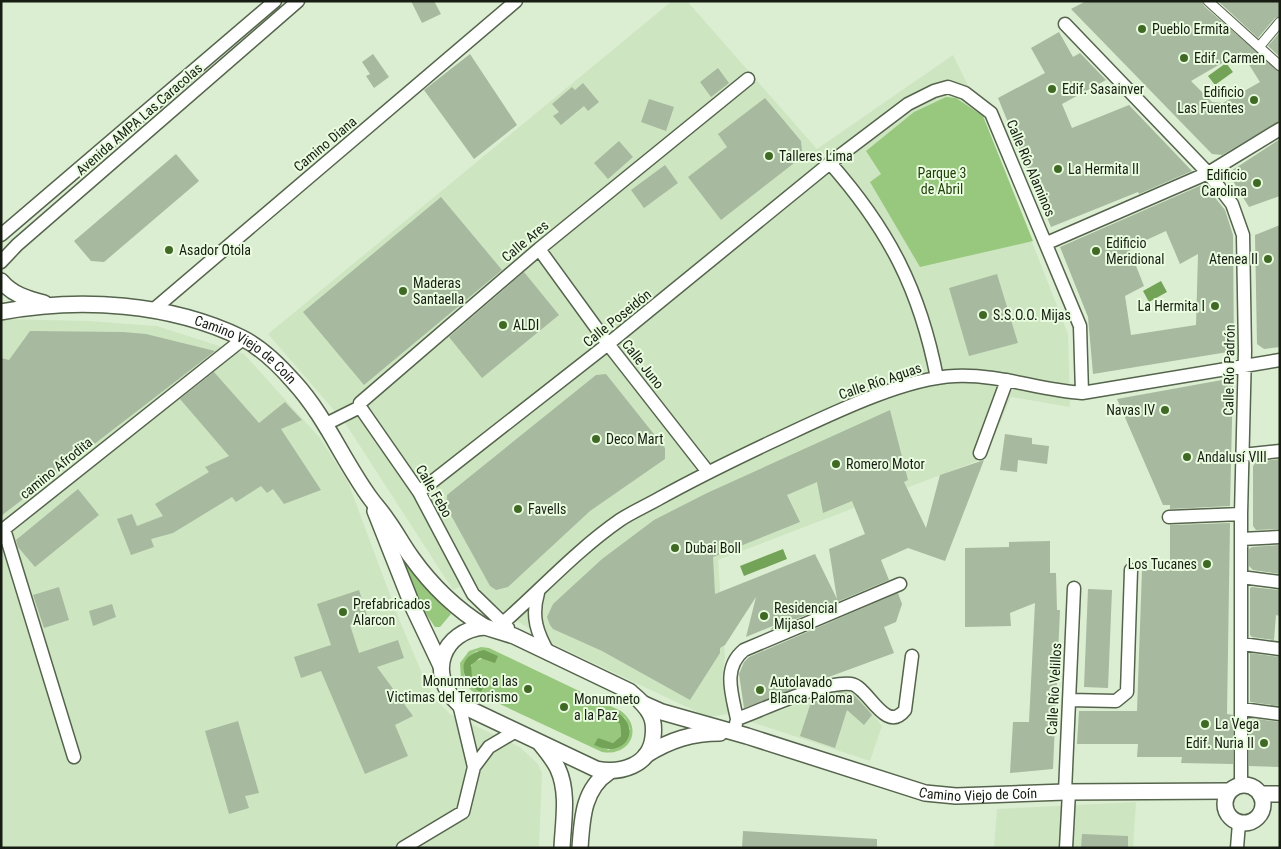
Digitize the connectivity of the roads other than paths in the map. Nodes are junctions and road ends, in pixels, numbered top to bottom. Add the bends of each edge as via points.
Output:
1 (275, 1) edge
2 (298, 1) edge
3 (516, 1) edge
4 (1208, 1) edge
5 (1280, 22) edge
6 (1065, 24) dead end
7 (1259, 47) junction
8 (1280, 66) edge
9 (748, 79) dead end
10 (1280, 129) edge
11 (830, 163) junction
12 (1208, 173) junction
13 (1, 235) edge
14 (1047, 242) junction
15 (539, 249) junction
16 (1, 262) edge
17 (1, 281) edge
18 (57, 306) junction
19 (154, 310) junction
20 (1, 312) edge
21 (243, 338) junction
22 (608, 344) junction
23 (1280, 360) edge
24 (1245, 366) junction
25 (937, 378) junction
26 (1007, 380) junction
27 (1082, 393) junction
28 (360, 408) junction
29 (326, 424) junction
30 (1280, 452) edge
31 (980, 453) dead end
32 (1242, 455) junction
33 (708, 472) junction
34 (419, 492) junction
35 (370, 498) junction
36 (1241, 514) junction
37 (1169, 517) dead end
38 (1280, 537) edge
39 (1241, 539) junction
40 (1131, 570) dead end
41 (1241, 577) junction
42 (1280, 582) edge
43 (900, 584) dead end
44 (1074, 588) dead end
45 (538, 593) junction
46 (473, 594) junction
47 (485, 626) junction
48 (1242, 644) junction
49 (1280, 649) edge
50 (549, 654) junction
51 (912, 656) dead end
52 (441, 666) junction
53 (1069, 700) junction
54 (459, 704) junction
55 (644, 704) junction
56 (1242, 709) junction
57 (1280, 714) edge
58 (735, 726) junction
59 (516, 731) junction
60 (539, 742) junction
61 (646, 755) junction
62 (74, 757) dead end
63 (474, 767) junction
64 (609, 772) junction
65 (1235, 788) junction
66 (1067, 792) junction
67 (1260, 794) junction
68 (1280, 794) edge
69 (1239, 823) junction
70 (403, 848) edge
71 (562, 848) edge
72 (580, 848) edge
73 (1066, 848) edge
74 (1237, 848) edge

1 - 13 street, Avenida AMPA Las Caracolas
2 - 16 street, Avenida AMPA Las Caracolas
3 - 19 street, Camino Diana
4 - 7 street
5 - 7 street
6 - 12 street, Calle Río Padrón
7 - 8 street
9 - 15 street, Calle Ares
10 - 12 street
11 - 14 street, Calle Río Alaminos via 908,104 948,87 965,94 991,113
11 - 22 street, Calle Poseidón
11 - 25 street via 874,217 903,266 920,307
12 - 14 street
12 - 24 street, Calle Río Padrón via 1232,204 1243,235
14 - 27 street, Calle Río Alaminos via 1080,326
15 - 22 street, Calle Juno
15 - 28 street, Calle Ares via 360,403
17 - 18 street, Camino Viejo de Coín via 20,296
18 - 19 street, Camino Viejo de Coín
18 - 20 street, Camino Viejo de Coín
19 - 21 street, Camino Viejo de Coín
21 - 29 street, Camino Viejo de Coín via 262,351 294,382
21 - 62 street, camino Afrodita via 4,529
22 - 33 street, Calle Juno
22 - 34 street, Calle Poseidón
23 - 24 street, Calle Río Aguas
24 - 27 street, Calle Río Aguas
24 - 32 street, Calle Río Padrón
25 - 26 street, Calle Río Aguas via 975,376
25 - 33 street, Calle Río Aguas via 894,390 826,417
26 - 27 street, Calle Río Aguas via 1055,391
26 - 31 street
28 - 29 street, Calle Ares
28 - 34 street, Calle Febo
29 - 35 street, Camino Viejo de Coín
30 - 32 street
32 - 36 street, Calle Río Padrón
33 - 45 street, Calle Río Aguas via 620,520 580,552
34 - 46 street, Calle Febo
35 - 47 street, Camino Viejo de Coín via 434,586 446,599
35 - 52 street, Camino Viejo de Coín via 401,580
36 - 37 street
36 - 39 street, Calle Río Padrón
38 - 39 street
39 - 41 street, Calle Río Padrón
40 - 53 street via 1127,692 1116,701
41 - 42 street
41 - 48 street, Calle Río Padrón
43 - 58 street via 740,653 730,668
44 - 53 street, Calle Río Velillos
45 - 47 street, Calle Río Aguas
45 - 50 street via 534,621
46 - 47 street, Calle Febo
46 - 47 street, Calle Febo via 475,609
47 - 50 street
47 - 52 street via 459,634 450,642
48 - 49 street
48 - 56 street, Calle Río Padrón
50 - 55 street via 629,691
51 - 58 street via 905,710 896,717 882,713 853,684 833,684
52 - 54 street, Camino Viejo de Coín via 444,686
53 - 66 street, Calle Río Velillos
54 - 59 street
54 - 63 street
55 - 58 street, Camino Viejo de Coín via 662,712
55 - 61 street via 652,716 654,728 653,741
56 - 57 street
56 - 65 street, Calle Río Padrón
58 - 61 street, Camino Viejo de Coín via 667,742
58 - 66 street, Camino Viejo de Coín via 925,793 956,796
59 - 60 street
59 - 63 street via 489,747
60 - 64 street
60 - 71 street via 558,769 562,783
61 - 64 street, Camino Viejo de Coín via 637,764
63 - 70 street via 463,812
64 - 72 street via 594,784 586,802
65 - 66 street, Camino Viejo de Coín
65 - 67 street via 1254,788
65 - 69 street via 1224,801 1230,817
66 - 73 street, Calle Río Velillos
67 - 68 street
67 - 69 street via 1263,804 1260,814 1252,822
69 - 74 street

